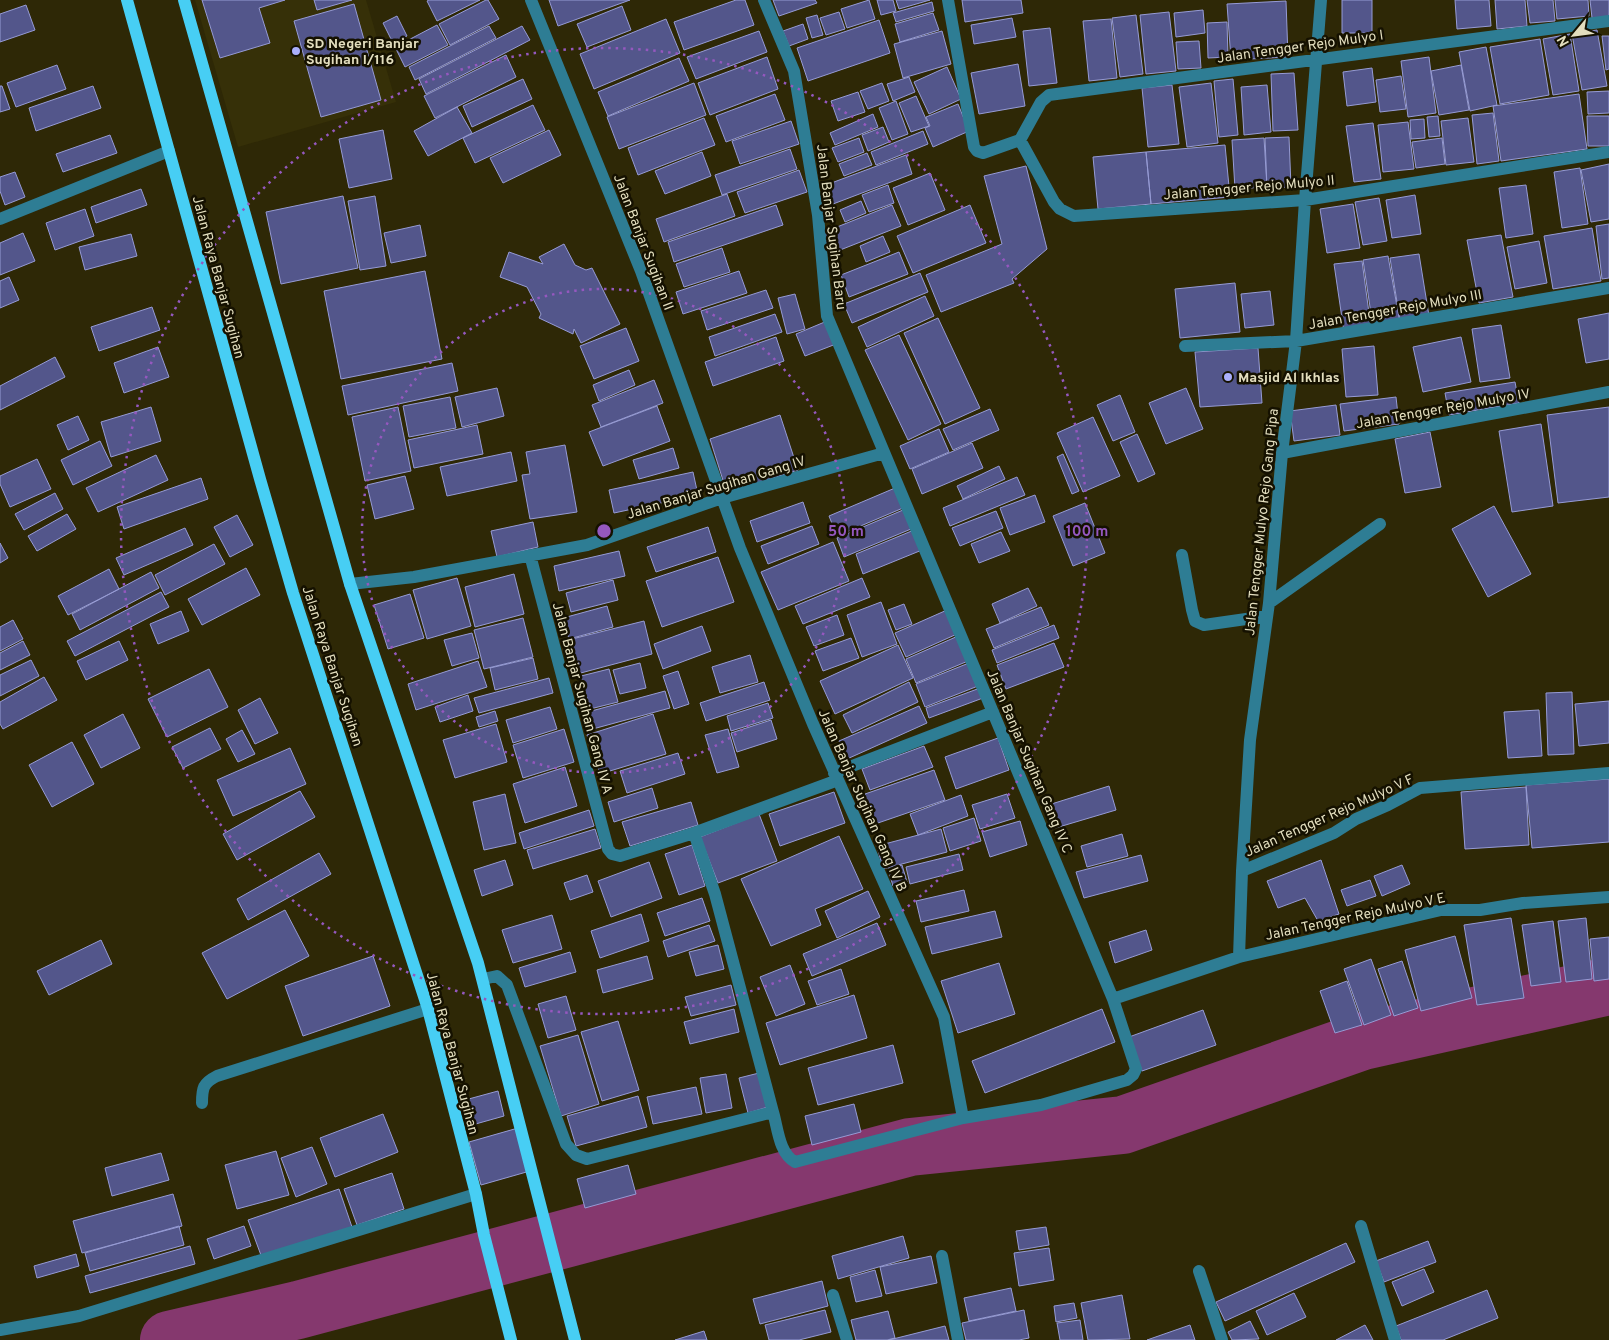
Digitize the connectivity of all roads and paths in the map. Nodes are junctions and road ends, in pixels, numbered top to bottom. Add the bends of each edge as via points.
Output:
1 (127, 0) edge
2 (184, 0) edge
3 (531, 0) edge
4 (764, 0) edge
5 (948, 0) edge
6 (1321, 0) edge
7 (1609, 20) edge
8 (1316, 59) junction
9 (1020, 140) junction
10 (169, 151) junction
11 (1609, 152) edge
12 (1305, 200) junction
13 (0, 219) edge
14 (1609, 288) edge
15 (1296, 341) junction
16 (1185, 346) dead end
17 (1609, 392) edge
18 (884, 452) junction
19 (1282, 453) junction
20 (722, 498) junction
21 (1380, 524) dead end
22 (530, 555) junction
23 (1182, 555) dead end
24 (350, 584) junction
25 (1269, 603) junction
26 (1267, 616) junction
27 (993, 712) junction
28 (1609, 773) edge
29 (836, 777) junction
30 (694, 834) junction
31 (1242, 871) junction
32 (1609, 898) edge
33 (1239, 958) junction
34 (482, 979) junction
35 (1113, 999) junction
36 (428, 1009) junction
37 (202, 1103) dead end
38 (773, 1112) junction
39 (963, 1118) junction
40 (476, 1194) junction
41 (1361, 1226) dead end
42 (942, 1256) dead end
43 (1199, 1271) dead end
44 (833, 1295) dead end
45 (0, 1330) edge
46 (574, 1338) edge
47 (511, 1340) edge
48 (847, 1340) edge
49 (958, 1340) edge
50 (1222, 1340) edge
51 (1394, 1340) edge

1 - 10 main road, Jalan Raya Banjar Sugihan
2 - 24 main road
3 - 20 street, Jalan Banjar Sugihan II via 641,271
4 - 18 street, Jalan Banjar Sugihan Baru via 794,71 818,215 827,316
5 - 9 street via 974,147 983,153
6 - 8 street, Jalan Tengger Mulyo Rejo Gang Pipa
7 - 8 street, Jalan Tengger Rejo Mulyo I
8 - 9 street, Jalan Tengger Rejo Mulyo I via 1049,95 1041,102
8 - 12 street, Jalan Tengger Mulyo Rejo Gang Pipa
9 - 12 street, Jalan Tengger Rejo Mulyo II via 1054,202 1074,216
10 - 13 street
10 - 36 main road, Jalan Raya Banjar Sugihan via 293,593
11 - 12 street, Jalan Tengger Rejo Mulyo II
12 - 15 street, Jalan Tengger Mulyo Rejo Gang Pipa
14 - 15 street, Jalan Tengger Rejo Mulyo III
15 - 16 street, Jalan Tengger Rejo Mulyo III
15 - 19 street, Jalan Tengger Mulyo Rejo Gang Pipa
17 - 19 street, Jalan Tengger Rejo Mulyo IV
18 - 20 street, Jalan Banjar Sugihan Gang IV
18 - 27 street, Jalan Banjar Sugihan Gang IV C
19 - 25 street, Jalan Tengger Mulyo Rejo Gang Pipa
20 - 22 street, Jalan Banjar Sugihan Gang IV via 587,545
20 - 29 street, Jalan Banjar Sugihan Gang IV B
21 - 25 street
22 - 24 street, Jalan Banjar Sugihan Gang IV via 414,577
22 - 30 street, Jalan Banjar Sugihan Gang IV A via 608,849 620,856
23 - 26 street via 1195,621 1204,625
24 - 34 main road
25 - 26 street, Jalan Tengger Mulyo Rejo Gang Pipa
26 - 31 street, Jalan Tengger Mulyo Rejo Gang Pipa via 1250,740
27 - 29 street
27 - 35 street, Jalan Banjar Sugihan Gang IV C
28 - 31 street, Jalan Tengger Rejo Mulyo V F via 1420,788 1334,833
29 - 30 street
29 - 39 street, Jalan Banjar Sugihan Gang IV B via 944,1017
30 - 38 street via 715,894
31 - 33 street, Jalan Tengger Mulyo Rejo Gang Pipa
32 - 33 street, Jalan Tengger Rejo Mulyo V E via 1523,903 1480,910 1441,910
33 - 35 street, Jalan Tengger Rejo Mulyo V E
34 - 38 street via 496,976 507,985 566,1144 581,1158
34 - 46 main road
35 - 39 street, Jalan Banjar Sugihan Gang IV C via 1136,1070 1127,1080 1042,1105
36 - 37 street via 217,1076 202,1089
36 - 40 main road, Jalan Raya Banjar Sugihan
38 - 39 street via 784,1152 795,1162
40 - 45 street via 79,1316
40 - 47 main road, Jalan Raya Banjar Sugihan
41 - 51 street
42 - 49 street
43 - 50 street
44 - 48 street

